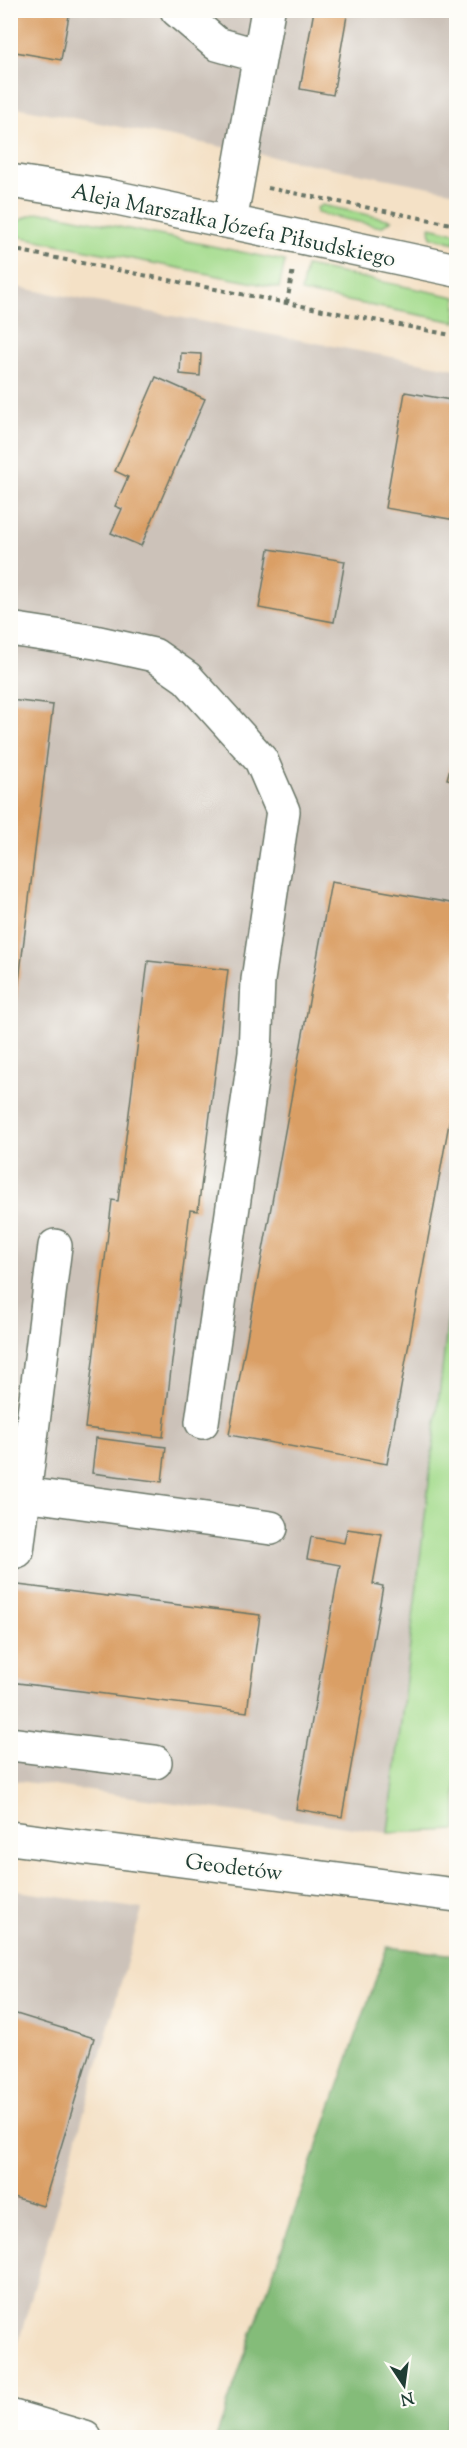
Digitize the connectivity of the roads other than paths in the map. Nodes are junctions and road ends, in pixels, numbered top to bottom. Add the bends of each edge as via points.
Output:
1 (177, 10) edge
2 (268, 10) edge
3 (260, 56) junction
4 (10, 181) edge
5 (230, 222) junction
6 (456, 270) edge
7 (10, 629) edge
8 (55, 1246) dead end
9 (202, 1422) dead end
10 (24, 1494) junction
11 (271, 1528) dead end
12 (10, 1553) edge
13 (10, 1744) edge
14 (155, 1762) dead end
15 (10, 1838) edge
16 (456, 1895) edge
17 (10, 2416) edge
18 (85, 2438) edge

1 - 3 street via 217,44
2 - 3 street
3 - 5 street
4 - 5 street, Aleja Marszałka Józefa Piłsudskiego via 108,196
5 - 6 street, Aleja Marszałka Józefa Piłsudskiego
7 - 9 street via 154,655 187,678 261,760 283,811 258,980 255,1053
8 - 10 street
10 - 11 street
10 - 12 street via 17,1551
13 - 14 street
15 - 16 street, Geodetów
17 - 18 street

